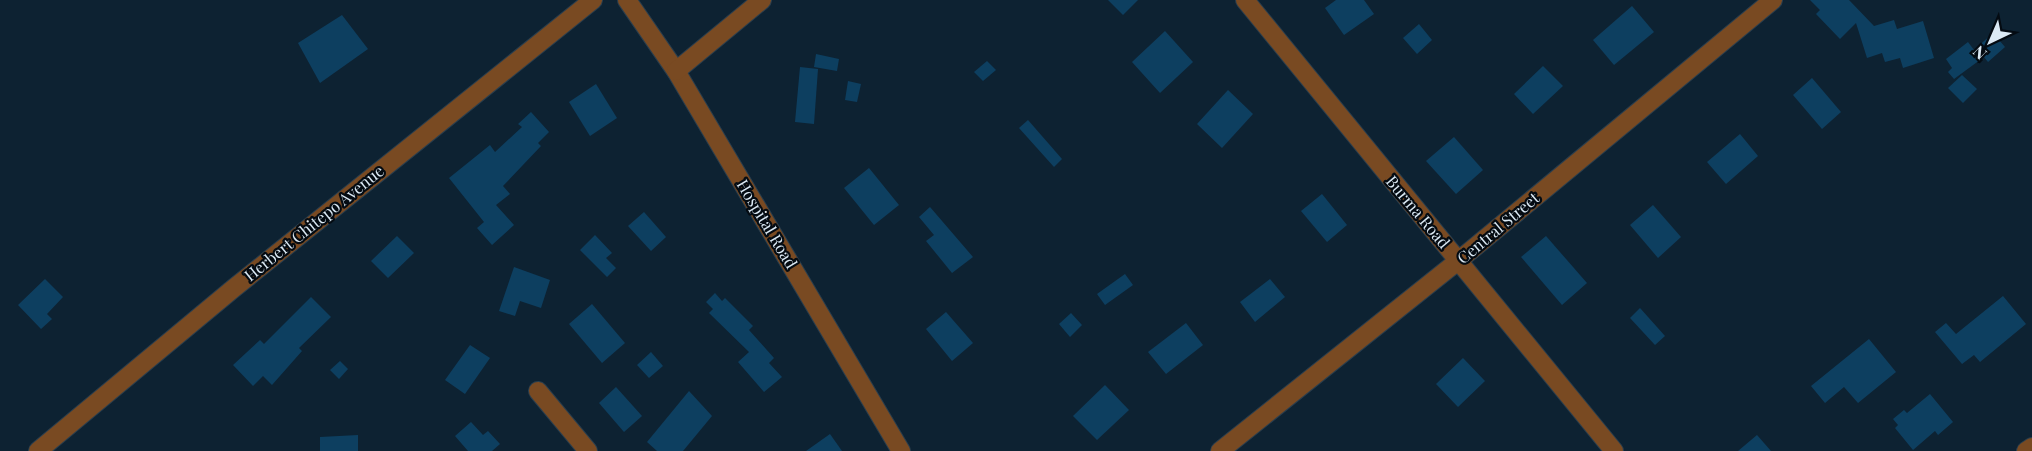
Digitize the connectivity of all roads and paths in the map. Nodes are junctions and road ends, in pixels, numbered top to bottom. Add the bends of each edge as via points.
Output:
1 (593, 0) edge
2 (627, 0) edge
3 (762, 0) edge
4 (1245, 0) edge
5 (1773, 0) edge
6 (676, 70) junction
7 (1458, 261) junction
8 (538, 390) dead end
9 (2032, 447) edge
10 (38, 451) edge
11 (588, 451) edge
12 (901, 451) edge
13 (1220, 451) edge
14 (1614, 451) edge
15 (2026, 451) edge

1 - 10 street, Herbert Chitepo Avenue
2 - 6 street, Hospital Road
3 - 6 street
4 - 7 street, Burma Road
5 - 7 street, Central Street
6 - 12 street, Hospital Road
7 - 13 street, Central Street
7 - 14 street, Burma Road
8 - 11 street
9 - 15 street

